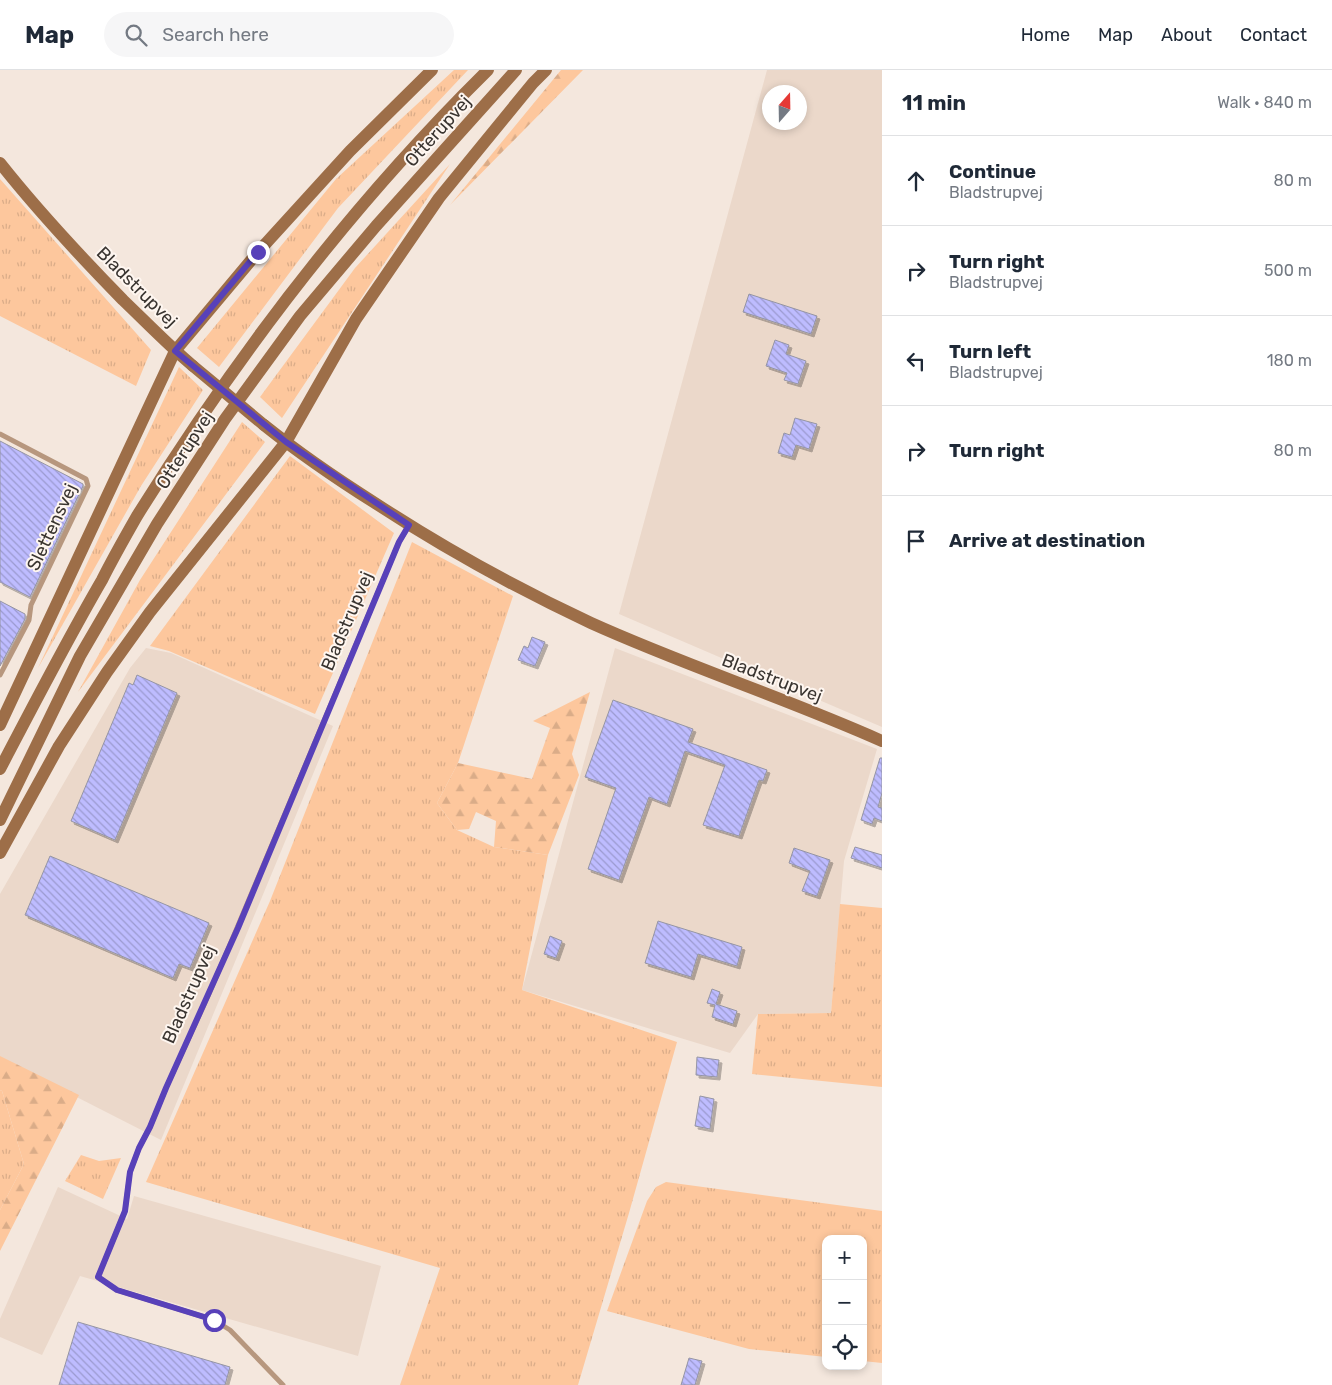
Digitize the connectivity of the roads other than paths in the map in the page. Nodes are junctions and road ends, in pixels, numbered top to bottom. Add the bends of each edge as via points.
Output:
1 (432, 70) edge
2 (488, 70) edge
3 (516, 70) edge
4 (546, 70) edge
5 (0, 163) edge
6 (175, 351) junction
7 (0, 434) edge
8 (286, 442) junction
9 (409, 525) junction
10 (0, 675) edge
11 (0, 725) edge
12 (882, 740) edge
13 (0, 770) edge
14 (0, 820) edge
15 (0, 853) edge
16 (283, 1385) edge

1 - 6 main road via 337,165
2 - 13 main road, Otterupvej via 357,210 278,310 203,415 137,517 62,649
3 - 14 main road, Otterupvej via 300,316 226,419 157,524 80,656
4 - 8 main road via 439,198 356,318
5 - 6 main road, Bladstrupvej via 93,269
6 - 8 main road, Bladstrupvej, bridge
6 - 11 main road
7 - 10 lane, Slettensvej via 86,480 88,486 31,605 29,620
8 - 9 main road, Bladstrupvej
8 - 15 main road via 150,612 107,672 59,746
9 - 12 main road, Bladstrupvej via 501,578 591,622
9 - 16 lane, Bladstrupvej via 399,542 212,988 139,1148 130,1172 125,1211 98,1277 117,1290 214,1320 230,1330

